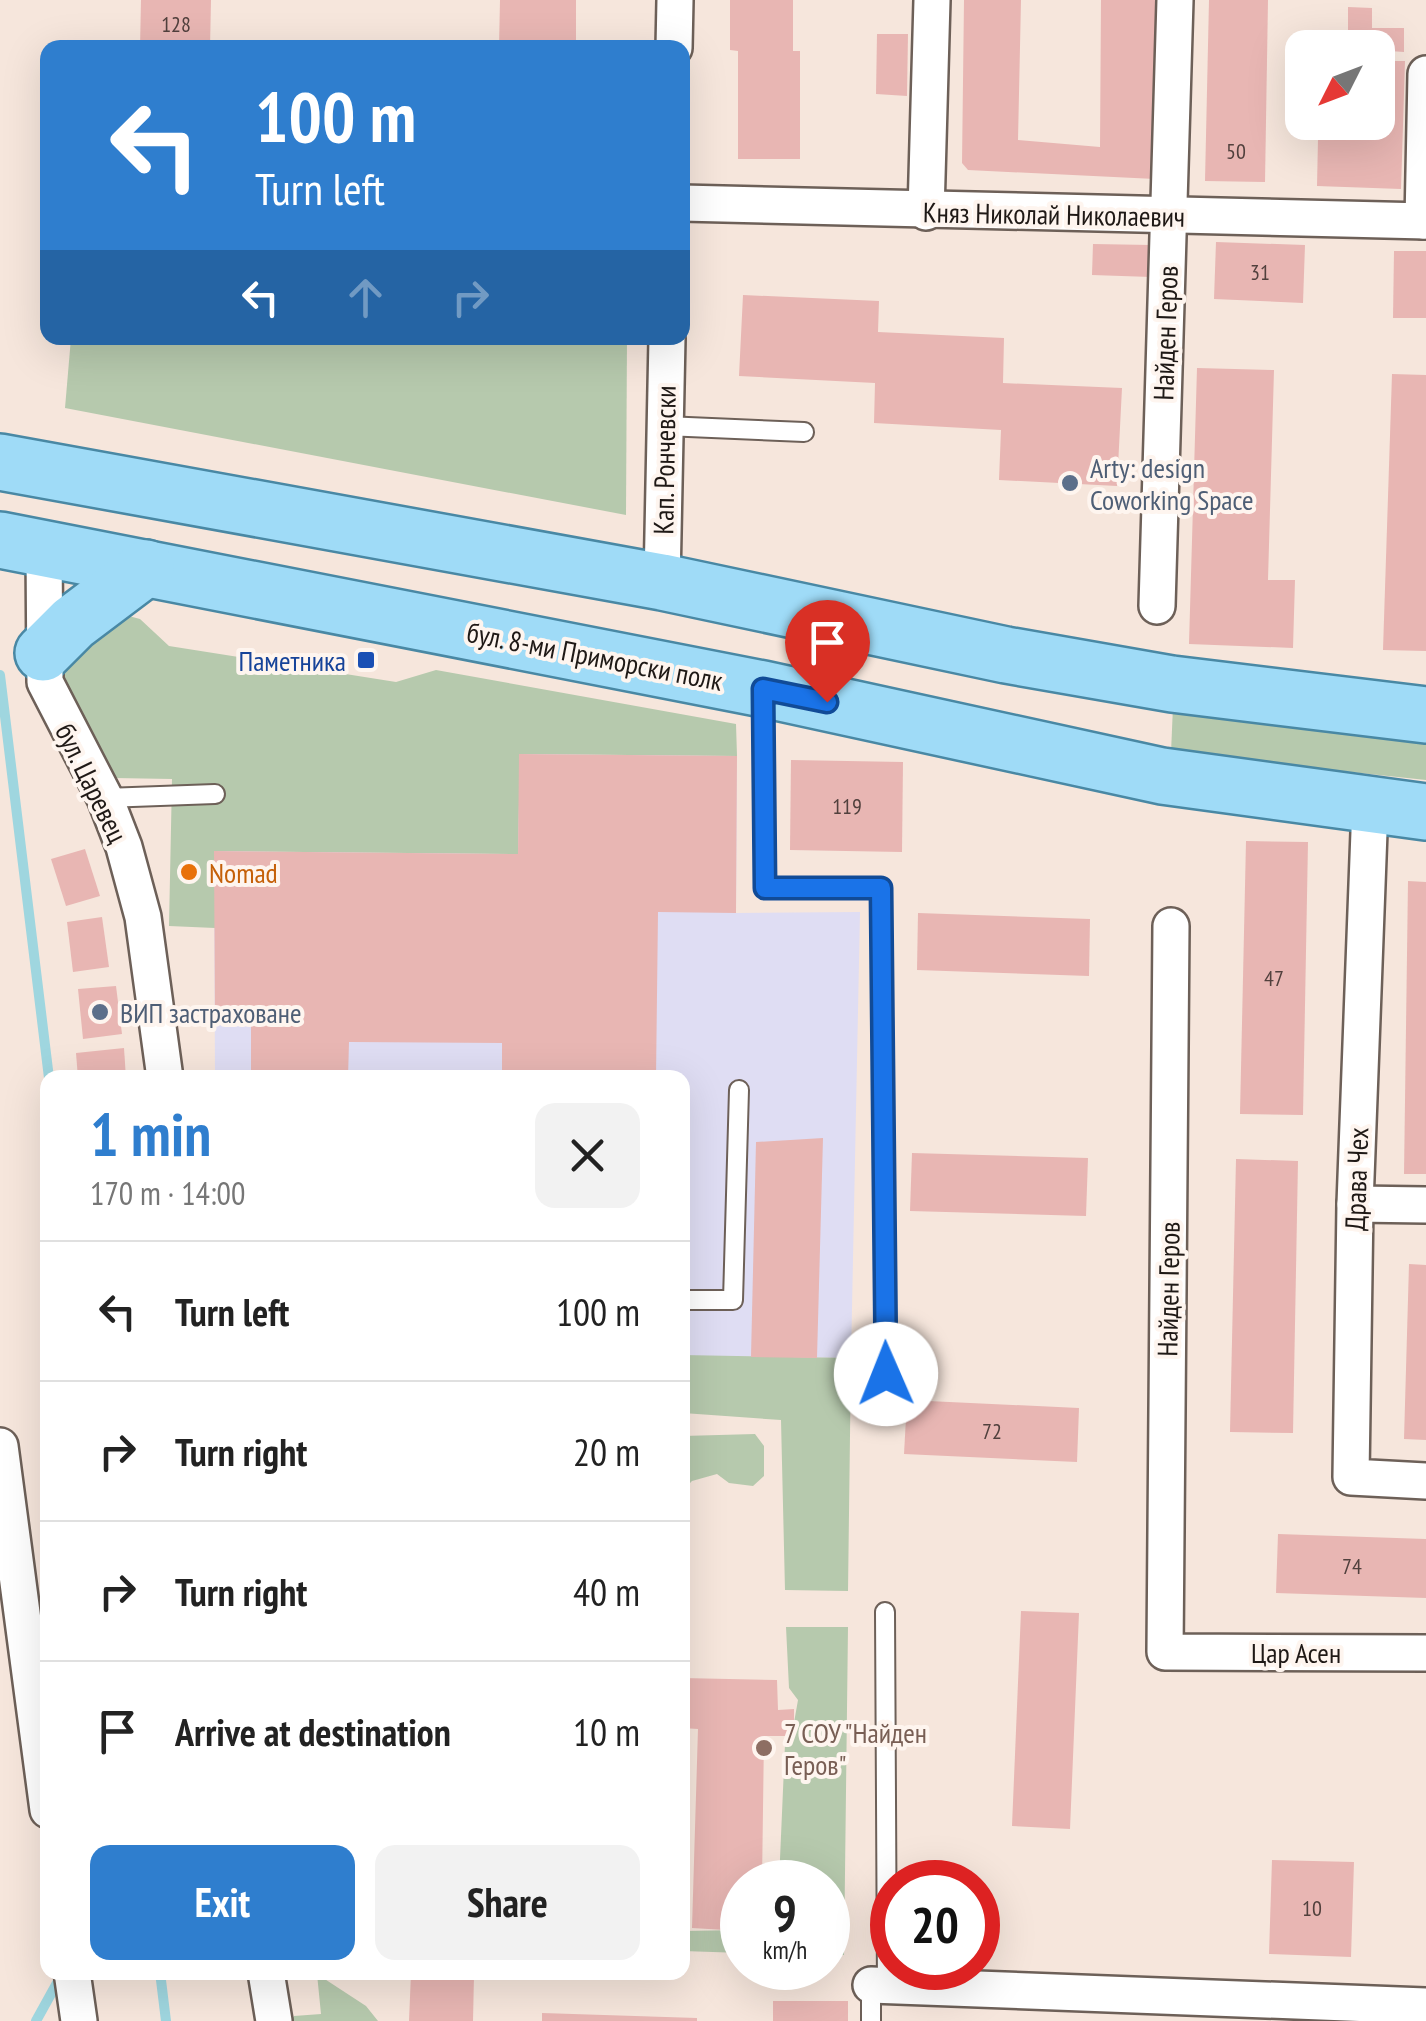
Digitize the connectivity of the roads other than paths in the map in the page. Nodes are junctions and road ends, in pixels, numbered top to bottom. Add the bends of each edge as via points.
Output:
1 (675, 0) edge
2 (932, 0) edge
3 (1175, 0) edge
4 (674, 40) edge
5 (1426, 74) edge
6 (690, 203) edge
7 (926, 212) junction
8 (1168, 216) junction
9 (1425, 221) edge
10 (667, 345) edge
11 (665, 426) junction
12 (804, 432) dead end
13 (7, 469) edge
14 (22, 544) edge
15 (146, 568) junction
16 (662, 582) junction
17 (1157, 606) dead end
18 (43, 653) junction
19 (763, 689) junction
20 (1426, 715) edge
21 (215, 794) dead end
22 (105, 798) junction
23 (1370, 806) junction
24 (1426, 812) edge
25 (1172, 926) dead end
26 (164, 1070) edge
27 (739, 1090) dead end
28 (1355, 1204) junction
29 (1426, 1205) edge
30 (690, 1300) edge
31 (886, 1374) dead end
32 (0, 1446) edge
33 (1426, 1482) edge
34 (885, 1612) dead end
35 (1165, 1652) joint
36 (1426, 1653) edge
37 (40, 1749) edge
38 (881, 1860) edge
39 (73, 1980) edge
40 (267, 1980) edge
41 (878, 1990) edge
42 (965, 1990) edge
43 (1426, 2006) edge
44 (79, 2021) edge
45 (274, 2021) edge
46 (870, 2021) edge

1 - 4 street
2 - 7 street
3 - 8 street, Найден Геров
5 - 9 street
6 - 7 street, Княз Николай Николаевич
7 - 8 street, Княз Николай Николаевич
8 - 9 street, Княз Николай Николаевич
8 - 17 street, Найден Геров
10 - 11 street, Кап. Рончевски
11 - 12 lane
11 - 16 street, Кап. Рончевски
13 - 14 main road
13 - 16 main road
14 - 15 main road, бул. 8-ми Приморски полк
14 - 18 street, бул. Царевец
15 - 18 main road
15 - 19 main road, бул. 8-ми Приморски полк
16 - 20 main road via 1172,684
18 - 22 street, бул. Царевец via 44,682 58,715
19 - 23 main road, бул. 8-ми Приморски полк via 1162,776
19 - 31 lane via 765,888 881,888
21 - 22 lane
22 - 26 street, бул. Царевец via 144,916
23 - 24 main road, бул. 8-ми Приморски полк
23 - 28 street, Драва Чех
25 - 35 street, Найден Геров
27 - 30 lane via 734,1300
28 - 29 street
28 - 33 street, Драва Чех via 1351,1477
32 - 37 street
34 - 38 lane
35 - 36 street, Цар Асен
39 - 44 street
40 - 45 street
41 - 46 lane
42 - 43 street

